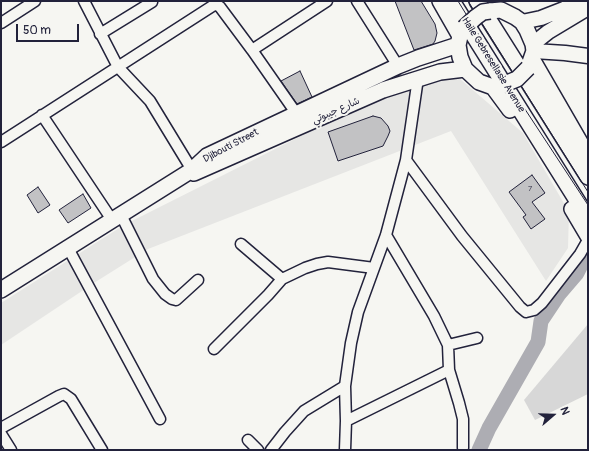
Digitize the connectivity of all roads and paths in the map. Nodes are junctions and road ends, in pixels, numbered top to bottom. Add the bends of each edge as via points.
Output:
1 (35, 1) edge
2 (84, 1) edge
3 (327, 1) edge
4 (357, 1) edge
5 (440, 1) edge
6 (452, 1) edge
7 (477, 1) edge
8 (578, 1) edge
9 (152, 2) dead end
10 (22, 4) edge
11 (495, 8) edge
12 (588, 8) edge
13 (522, 22) junction
14 (1, 23) edge
15 (100, 34) junction
16 (461, 36) junction
17 (252, 50) junction
18 (532, 55) junction
19 (588, 56) edge
20 (118, 66) junction
21 (398, 66) junction
22 (465, 69) junction
23 (418, 78) junction
24 (498, 86) junction
25 (296, 113) junction
26 (42, 115) junction
27 (1, 142) edge
28 (588, 156) edge
29 (406, 160) junction
30 (212, 166) joint
31 (192, 170) junction
32 (588, 177) edge
33 (118, 218) junction
34 (588, 218) edge
35 (386, 235) junction
36 (588, 236) edge
37 (588, 240) edge
38 (241, 244) dead end
39 (69, 250) junction
40 (374, 268) junction
41 (282, 279) junction
42 (198, 280) dead end
43 (1, 290) edge
44 (1, 295) edge
45 (477, 338) dead end
46 (448, 345) junction
47 (214, 349) dead end
48 (449, 370) junction
49 (345, 386) junction
50 (160, 419) dead end
51 (346, 421) junction
52 (1, 428) edge
53 (1, 434) edge
54 (248, 440) dead end
55 (97, 448) edge
56 (463, 448) dead end
57 (11, 450) edge
58 (258, 450) edge
59 (271, 450) edge
60 (345, 450) edge

1 - 10 street
2 - 15 street
3 - 17 street
4 - 21 street
5 - 16 main road
6 - 34 main road, Haile Gebresellasie Avenue
7 - 32 main road
8 - 13 street via 541,18
9 - 15 street
10 - 14 street
11 - 13 main road
11 - 16 main road, bridge via 476,17
12 - 18 street via 548,32
13 - 18 main road via 527,30
15 - 20 street
16 - 21 main road, Djibouti Street
16 - 22 main road via 460,57
17 - 20 street via 220,7 214,5
17 - 25 street
18 - 19 street via 565,53
18 - 24 main road, bridge via 517,79
18 - 28 main road
20 - 26 street
20 - 31 street via 150,101
21 - 25 main road, Djibouti Street
22 - 23 main road, شارع جيبوتي
22 - 24 main road via 479,82
23 - 29 street
23 - 30 main road, شارع جيبوتي via 383,90
24 - 36 main road
25 - 31 main road, Djibouti Street via 207,156
26 - 27 street
26 - 33 street
29 - 35 street
29 - 37 street via 462,236 526,312 534,310 542,303
30 - 33 main road, Djibouti Street via 197,171
31 - 33 main road, Djibouti Street
33 - 39 main road, Djibouti Street
33 - 42 street via 153,279 165,294 176,300
35 - 40 street
35 - 46 street via 434,316
38 - 41 street
39 - 43 main road, Djibouti Street
39 - 44 main road, Djibouti Street
39 - 50 street
40 - 41 street via 328,262 305,268
40 - 49 street via 358,312
41 - 47 street
45 - 46 street
46 - 48 street
48 - 51 street
48 - 56 street via 463,420
49 - 51 street
49 - 59 street via 304,411
51 - 60 street
52 - 55 street via 64,394 71,398
53 - 57 street
54 - 58 street

